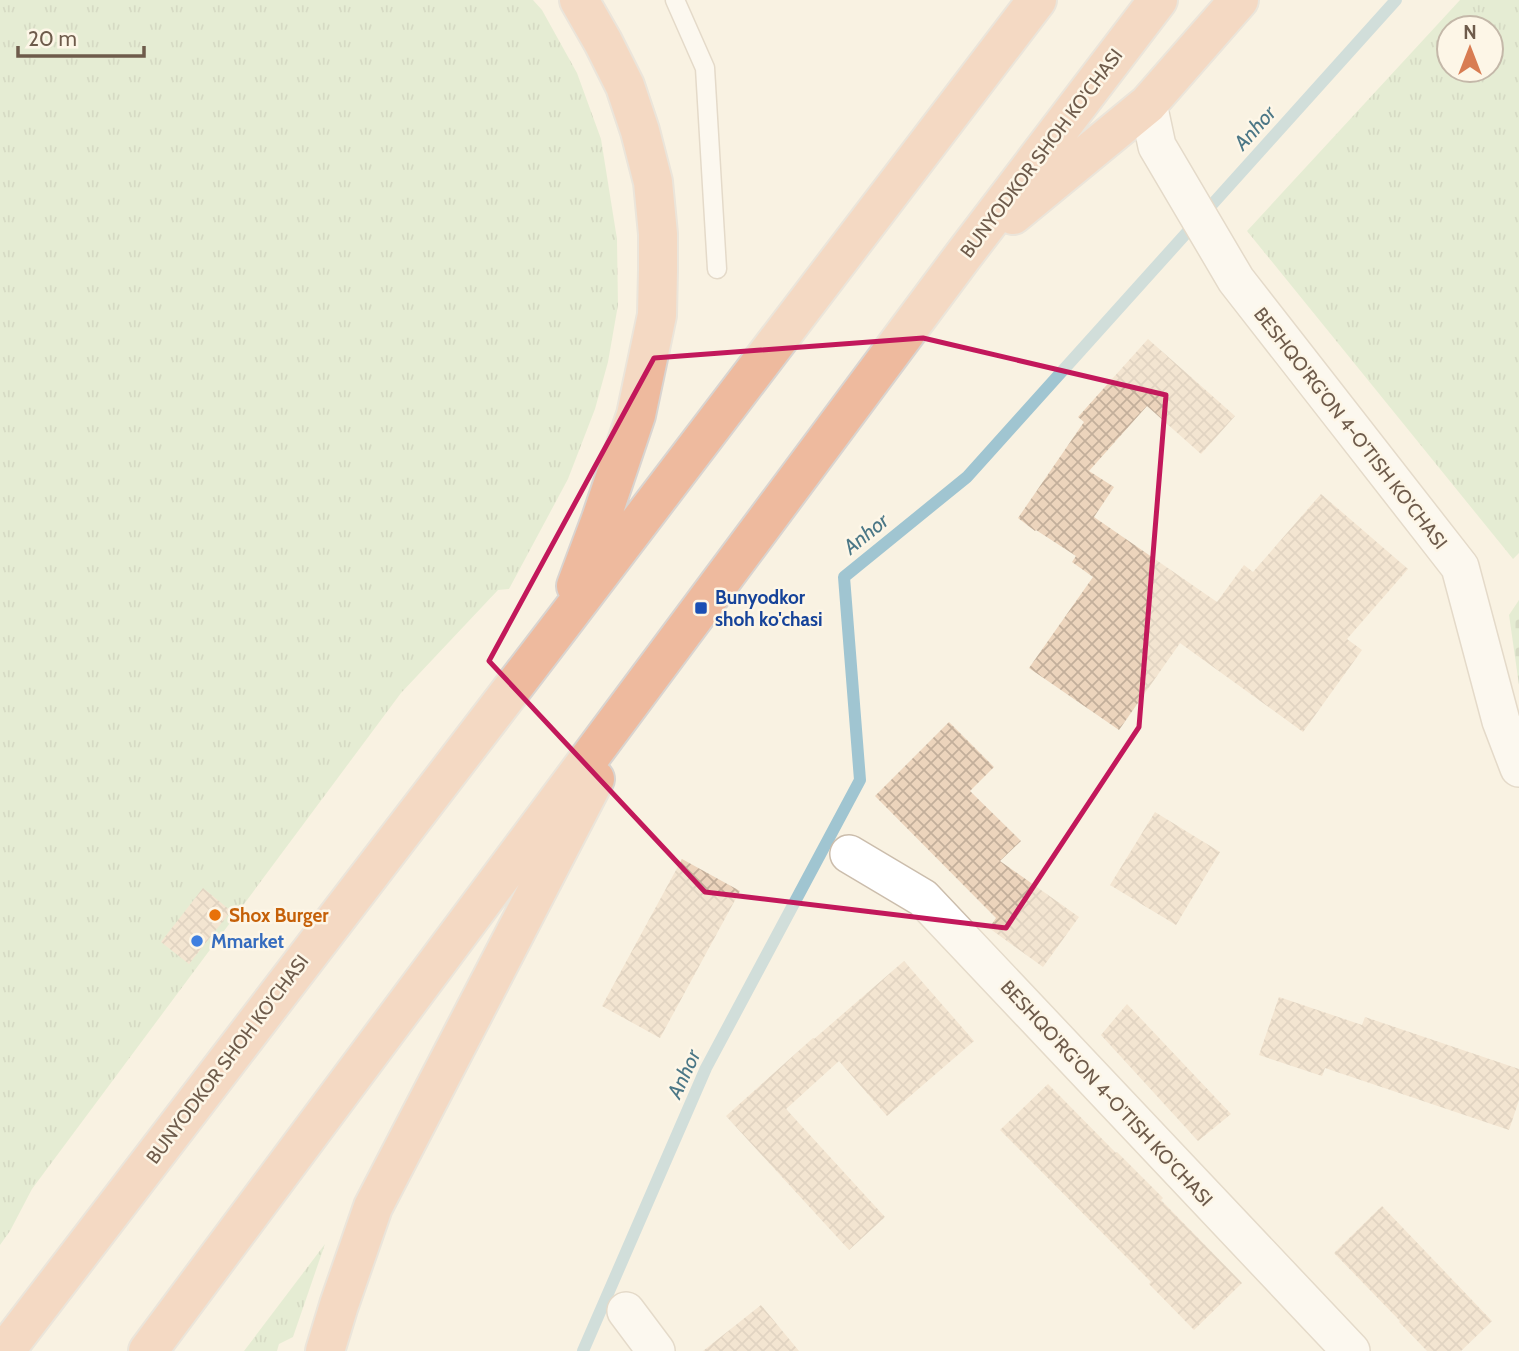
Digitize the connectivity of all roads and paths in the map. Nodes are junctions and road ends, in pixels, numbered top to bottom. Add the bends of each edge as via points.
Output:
1 (579, 0) edge
2 (675, 0) edge
3 (1037, 0) edge
4 (1158, 0) edge
5 (1239, 0) edge
6 (1148, 104) junction
7 (963, 256) junction
8 (717, 269) dead end
9 (561, 625) junction
10 (623, 712) junction
11 (1519, 768) edge
12 (849, 854) dead end
13 (625, 1311) dead end
14 (5, 1351) edge
15 (148, 1351) edge
16 (325, 1351) edge
17 (656, 1351) edge
18 (1351, 1351) edge

1 - 9 highway via 625,86 653,182 657,315 636,415
2 - 8 lane via 705,68
3 - 9 highway, BUNYODKOR SHOH KO'CHASI
4 - 7 highway, BUNYODKOR SHOH KO'CHASI
5 - 6 highway
6 - 7 highway
6 - 11 street, BESHQO'RG'ON 4-O'TISH KO'CHASI via 1157,146 1236,280 1460,567 1501,721
7 - 10 highway, BUNYODKOR SHOH KO'CHASI
9 - 14 highway, BUNYODKOR SHOH KO'CHASI
10 - 15 highway, BUNYODKOR SHOH KO'CHASI
10 - 16 highway via 589,792 373,1207
12 - 18 street, BESHQO'RG'ON 4-O'TISH KO'CHASI via 923,898
13 - 17 street

